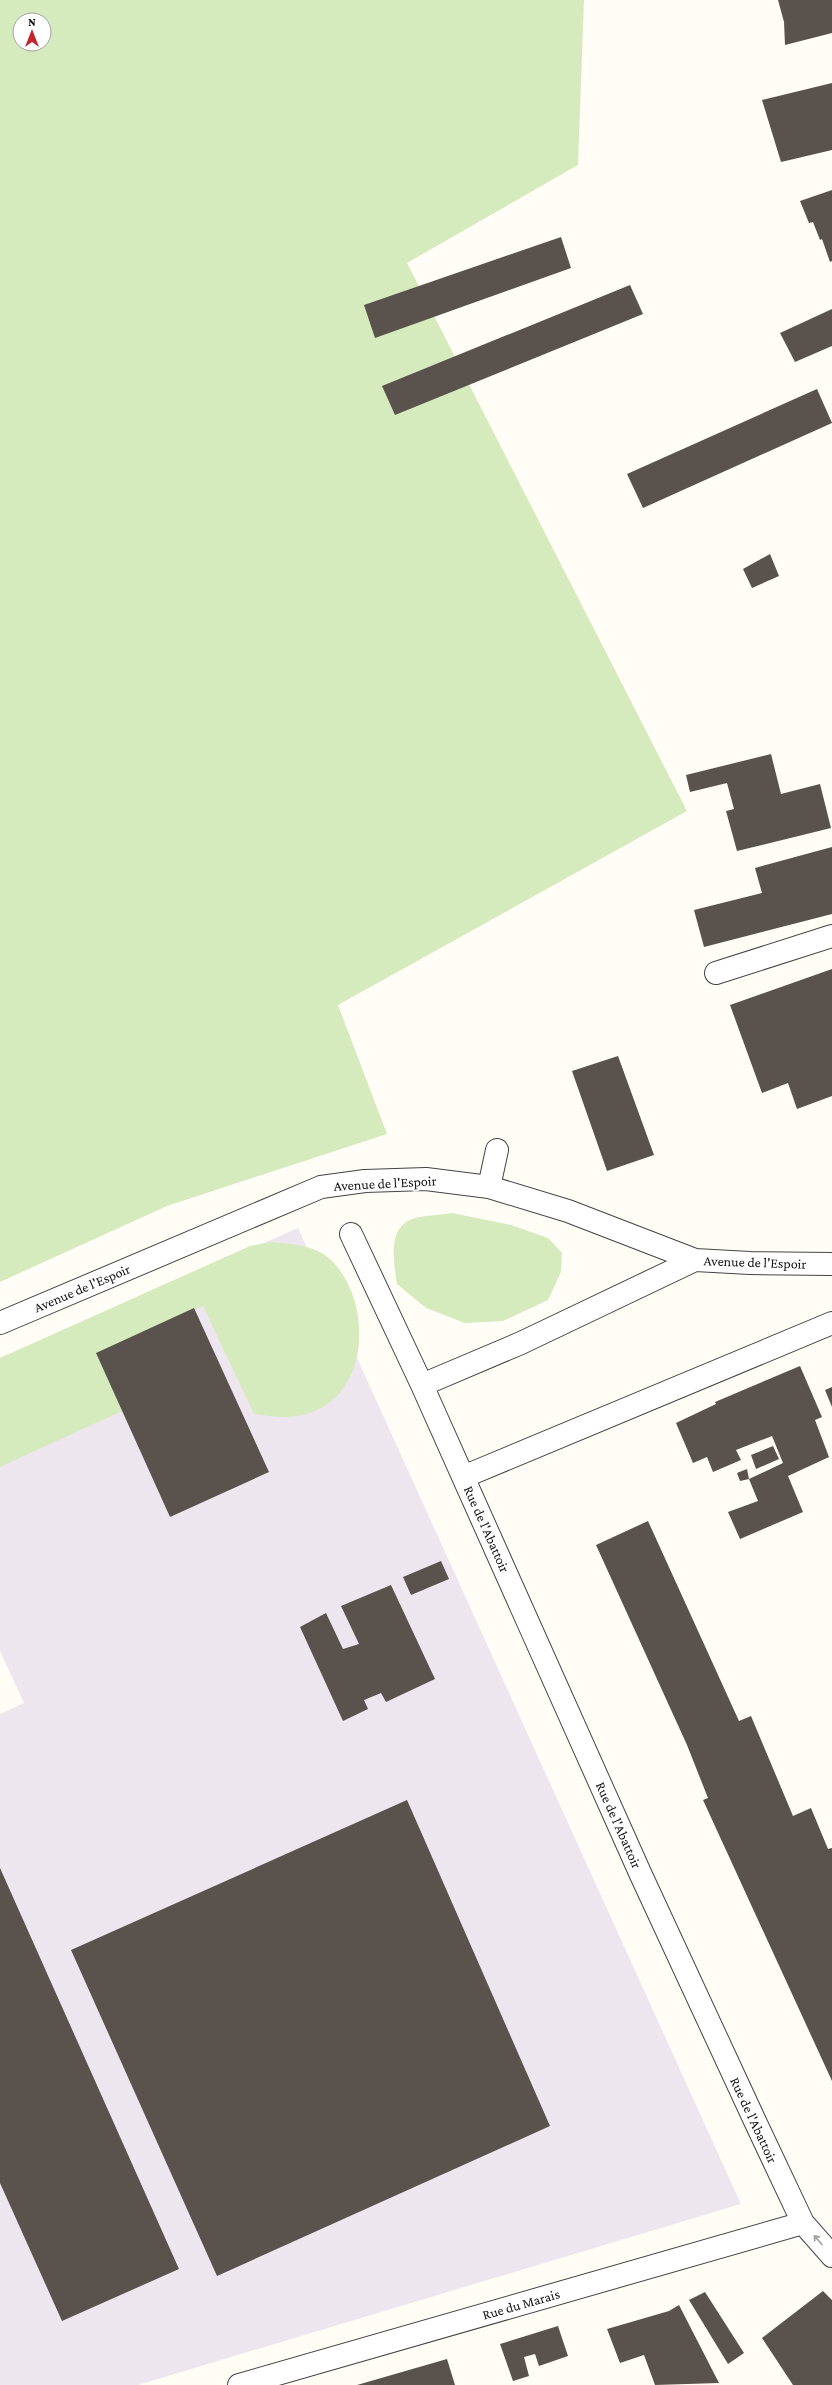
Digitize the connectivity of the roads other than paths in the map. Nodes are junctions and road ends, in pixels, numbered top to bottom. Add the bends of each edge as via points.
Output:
1 (832, 936) edge
2 (716, 973) dead end
3 (497, 1150) dead end
4 (489, 1186) junction
5 (351, 1234) dead end
6 (695, 1260) junction
7 (832, 1264) edge
8 (0, 1323) edge
9 (832, 1323) edge
10 (422, 1385) junction
11 (463, 1477) junction
12 (803, 2223) junction
13 (832, 2256) edge
14 (239, 2385) edge

1 - 2 street
3 - 4 street
4 - 6 street, Avenue de l'Espoir via 568,1211
4 - 8 street, Avenue de l'Espoir via 426,1179 365,1181 321,1186
5 - 10 street, Rue de l'Abattoir
6 - 7 street, Avenue de l'Espoir
6 - 10 street via 521,1343
9 - 11 street
10 - 11 street, Rue de l'Abattoir
11 - 12 street, Rue de l'Abattoir via 641,1875
13 -> 12 street, Rue de l'Abattoir
12 - 14 street, Rue du Marais

